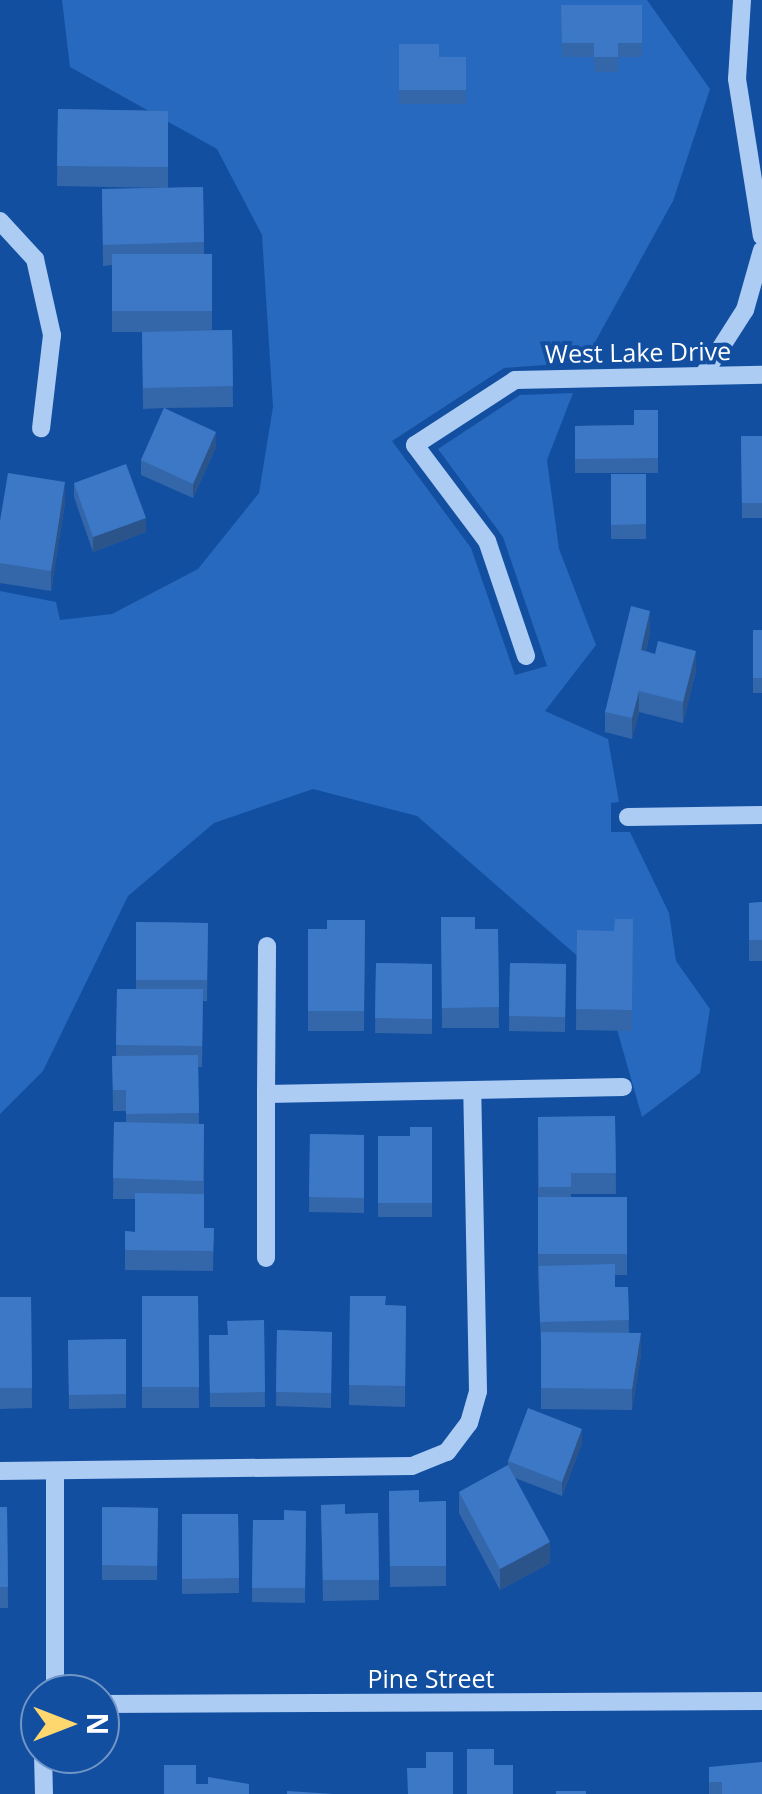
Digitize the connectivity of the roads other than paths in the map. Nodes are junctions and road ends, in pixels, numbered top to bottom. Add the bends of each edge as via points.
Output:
1 (742, 0) edge
2 (0, 221) edge
3 (762, 236) edge
4 (762, 250) edge
5 (704, 374) junction
6 (762, 375) edge
7 (41, 428) dead end
8 (526, 656) dead end
9 (762, 815) edge
10 (628, 817) dead end
11 (267, 946) dead end
12 (623, 1087) dead end
13 (472, 1090) junction
14 (266, 1094) junction
15 (266, 1258) dead end
16 (0, 1471) edge
17 (55, 1471) junction
18 (55, 1674) edge
19 (762, 1702) edge
20 (120, 1704) edge

1 - 3 street via 736,79
2 - 7 street via 35,258 52,335
4 - 5 street via 745,310
5 - 6 street, West Lake Drive
5 - 8 street, West Lake Drive via 514,380 415,445 487,541
9 - 10 street
11 - 14 street
12 - 13 street
13 - 14 street
13 - 17 street via 478,1391 469,1423 447,1452 412,1466
14 - 15 street
16 - 17 street
17 - 18 street
19 - 20 street, Pine Street

